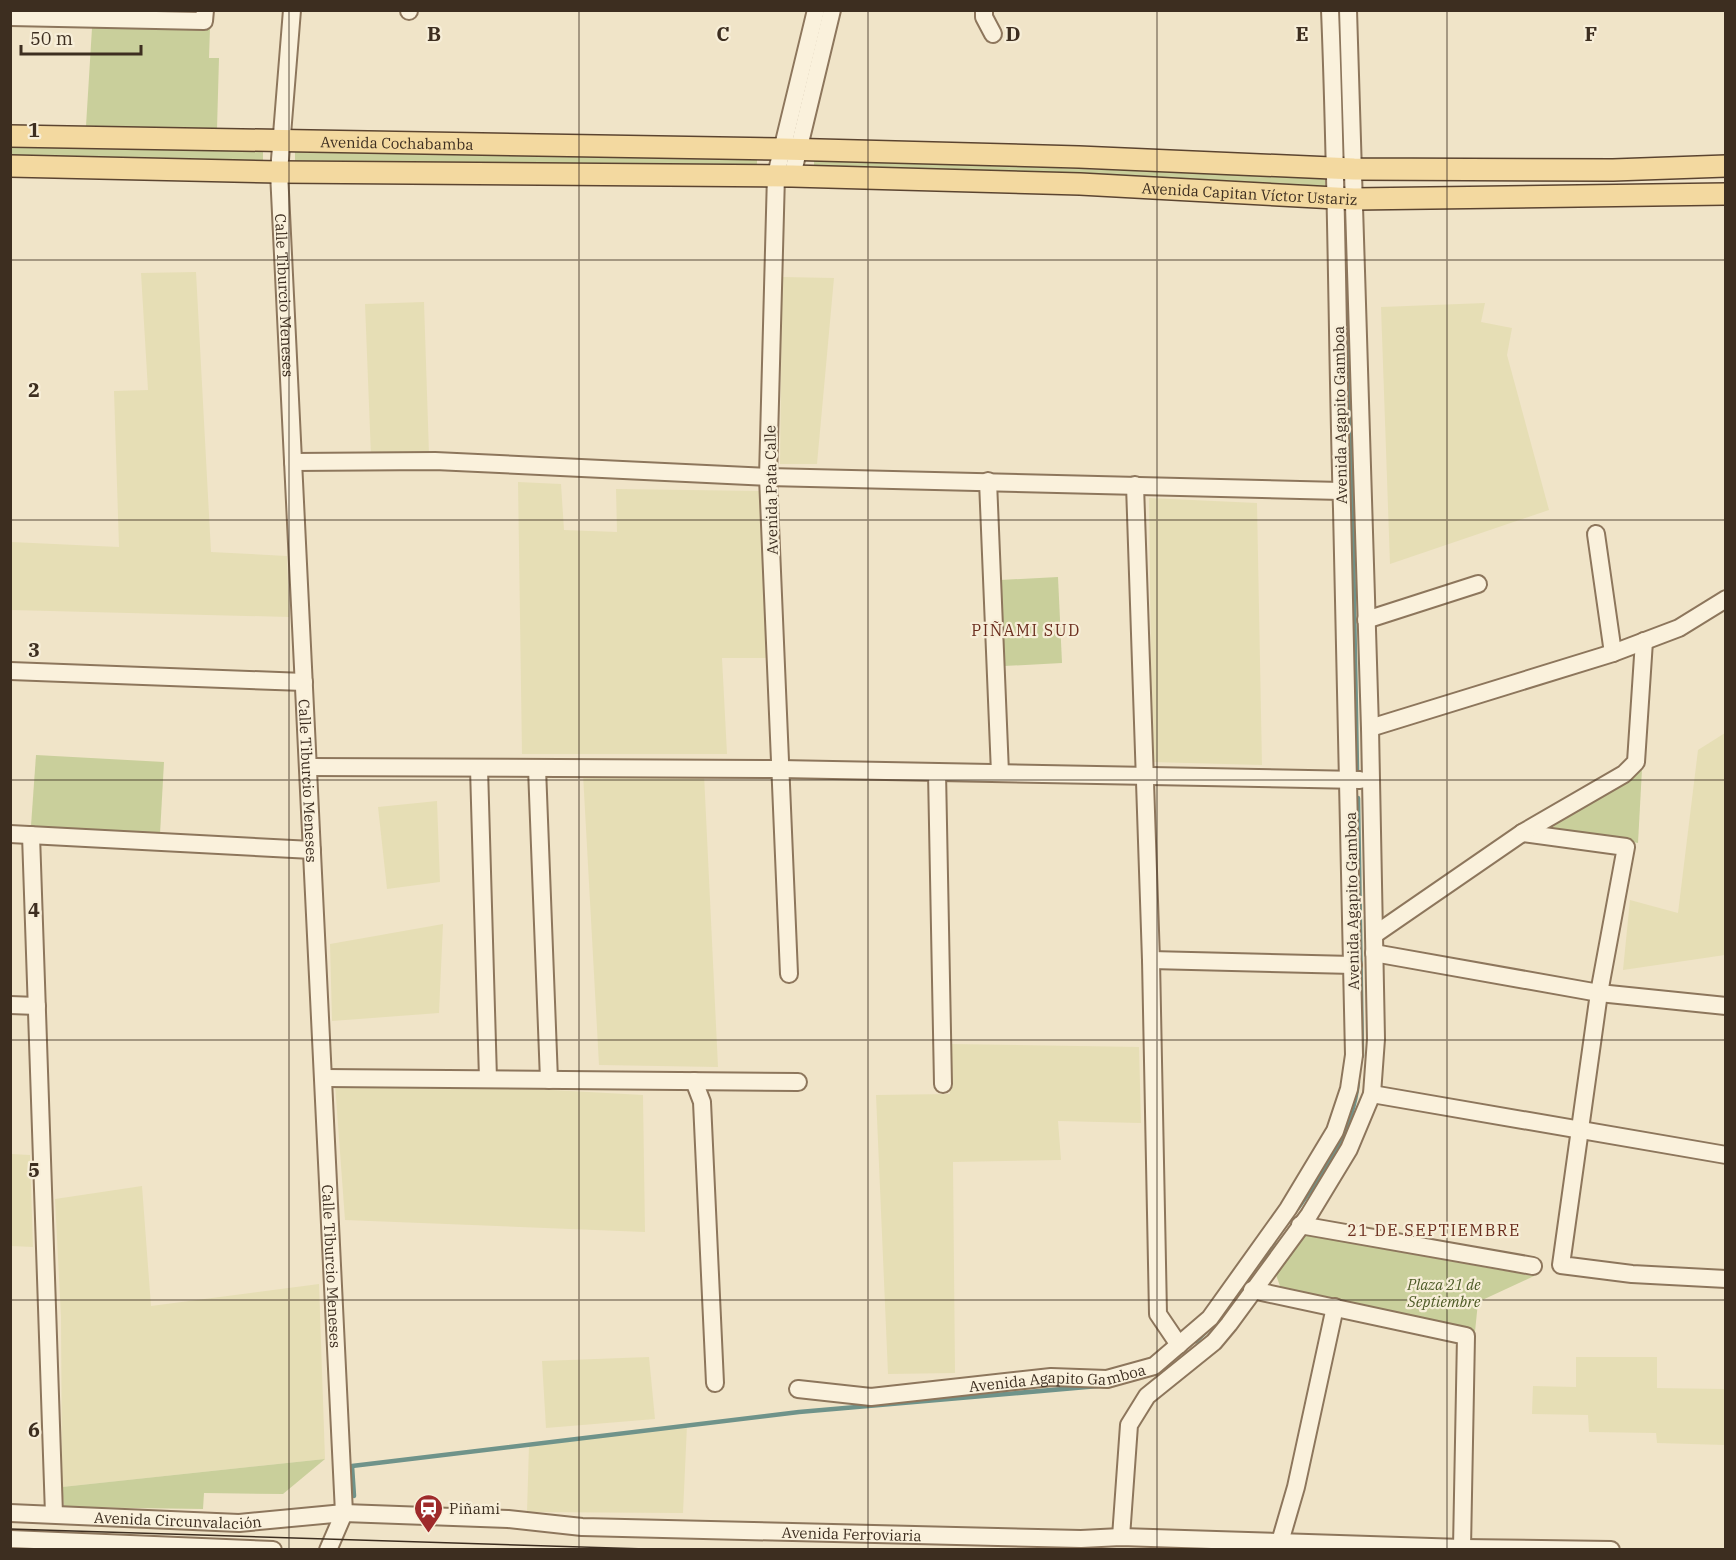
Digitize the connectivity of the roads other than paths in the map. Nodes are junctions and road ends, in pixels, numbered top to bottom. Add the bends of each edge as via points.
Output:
1 (292, 10) edge
2 (816, 10) edge
3 (832, 10) edge
4 (984, 10) edge
5 (1330, 10) edge
6 (1348, 10) edge
7 (204, 16) edge
8 (10, 17) edge
9 (993, 34) dead end
10 (10, 136) edge
11 (281, 142) junction
12 (790, 150) junction
13 (10, 165) edge
14 (1725, 166) edge
15 (1345, 169) junction
16 (279, 172) junction
17 (784, 175) junction
18 (1725, 194) edge
19 (1346, 198) junction
20 (293, 462) junction
21 (768, 477) junction
22 (988, 481) junction
23 (1135, 485) junction
24 (1341, 491) junction
25 (1596, 534) dead end
26 (1478, 584) dead end
27 (1725, 599) edge
28 (1366, 620) junction
29 (1644, 641) junction
30 (1613, 653) junction
31 (10, 671) edge
32 (304, 682) junction
33 (1370, 728) junction
34 (308, 767) junction
35 (479, 768) junction
36 (537, 768) junction
37 (780, 769) junction
38 (937, 772) junction
39 (1000, 773) junction
40 (1143, 776) junction
41 (1351, 780) junction
42 (1370, 780) junction
43 (1522, 832) junction
44 (10, 834) edge
45 (31, 835) junction
46 (312, 850) junction
47 (1374, 934) junction
48 (1374, 953) junction
49 (1151, 960) junction
50 (1353, 965) junction
51 (789, 974) dead end
52 (1599, 993) junction
53 (10, 1005) edge
54 (37, 1006) junction
55 (1725, 1006) edge
56 (324, 1078) junction
57 (488, 1079) junction
58 (549, 1080) junction
59 (694, 1081) junction
60 (798, 1082) dead end
61 (943, 1084) dead end
62 (1372, 1094) junction
63 (1580, 1130) junction
64 (1725, 1155) edge
65 (1300, 1225) junction
66 (1533, 1266) dead end
67 (1725, 1279) edge
68 (1252, 1290) junction
69 (1335, 1307) junction
70 (1179, 1345) junction
71 (715, 1383) dead end
72 (798, 1389) dead end
73 (10, 1513) edge
74 (344, 1513) junction
75 (54, 1514) junction
76 (1121, 1537) junction
77 (10, 1539) edge
78 (1280, 1542) junction
79 (1078, 1544) edge
80 (1462, 1548) edge
81 (243, 1549) edge
82 (273, 1550) edge
83 (328, 1550) edge
84 (1611, 1550) edge

1 - 11 street, Calle Tiburcio Meneses
2 - 12 street, Avenida Pata Calle
3 - 12 street, Avenida Pata Calle
4 - 9 street
5 - 15 street, Avenida Agapito Gamboa
6 - 15 street, Avenida Agapito Gamboa
7 - 8 street
10 - 11 main road, Avenida Cochabamba
11 - 12 main road, Avenida Cochabamba
11 - 16 street, Calle Tiburcio Meneses
12 - 15 main road, Avenida Capitan Víctor Ustariz
12 - 17 street, Avenida Pata Calle
13 - 16 main road, Avenida Cochabamba
14 - 15 main road, Avenida Capitan Víctor Ustariz via 1613,170
15 - 19 street, Avenida Agapito Gamboa
16 - 17 main road, Avenida Cochabamba
16 - 20 street, Calle Tiburcio Meneses
17 - 19 main road, Avenida Capitan Víctor Ustariz via 1080,184
17 - 21 street, Avenida Pata Calle
18 - 19 main road, Avenida Capitan Víctor Ustariz
19 - 24 street, Avenida Agapito Gamboa
19 - 28 street, Avenida Agapito Gamboa
20 - 21 street via 435,461
20 - 32 street, Calle Tiburcio Meneses
21 - 22 street
21 - 37 street, Avenida Pata Calle
22 - 23 street
22 - 39 street
23 - 24 street
23 - 40 street
24 - 41 street, Avenida Agapito Gamboa
25 - 30 street
26 - 28 street
27 - 29 street via 1679,628
28 - 33 street, Avenida Agapito Gamboa
29 - 30 street
29 - 43 street via 1636,762 1624,774
30 - 33 street
31 - 32 street
32 - 34 street, Calle Tiburcio Meneses
33 - 42 street, Avenida Agapito Gamboa
34 - 35 street
34 - 46 street, Calle Tiburcio Meneses
35 - 36 street
35 - 57 street
36 - 37 street
36 - 58 street
37 - 38 street
37 - 51 street, Avenida Pata Calle
38 - 39 street
38 - 61 street
39 - 40 street
40 - 41 street
40 - 49 street
41 - 42 street
41 - 50 street, Avenida Agapito Gamboa
42 - 47 street, Avenida Agapito Gamboa
43 - 47 street
43 - 52 street via 1626,847
44 - 45 street
45 - 46 street
45 - 54 street
46 - 56 street, Calle Tiburcio Meneses
47 - 48 street, Avenida Agapito Gamboa
48 - 52 street
48 - 62 street, Avenida Agapito Gamboa via 1376,1039
49 - 50 street
49 - 70 street via 1158,1314
50 - 70 street, Avenida Agapito Gamboa via 1354,1056 1349,1089 1335,1131 1288,1209 1210,1318
52 - 55 street
52 - 63 street
53 - 54 street
54 - 75 street
56 - 57 street
56 - 74 street, Calle Tiburcio Meneses
57 - 58 street
58 - 59 street
59 - 60 street
59 - 71 street via 702,1102
62 - 63 street
62 - 65 street, Avenida Agapito Gamboa via 1349,1149
63 - 64 street
63 - 67 street via 1561,1264 1632,1274
65 - 66 street
65 - 68 street, Avenida Agapito Gamboa
68 - 69 street
68 - 76 street, Avenida Agapito Gamboa via 1214,1342 1147,1396 1129,1425
69 - 78 street via 1296,1487
69 - 80 street via 1466,1336
70 - 72 street, Avenida Agapito Gamboa via 1154,1366 1107,1378 1051,1377 870,1397
73 - 75 street, Avenida Circunvalación
74 - 75 street, Avenida Circunvalación via 239,1523
74 - 79 street, Avenida Ferroviaria via 508,1519 582,1527
74 - 83 street, Calle Tiburcio Meneses
76 - 78 street, Avenida Ferroviaria
76 - 79 street, Avenida Ferroviaria
77 - 81 street, Avenida Circunvalación
78 - 80 street, Avenida Ferroviaria
80 - 84 street, Avenida Ferroviaria
81 - 82 street, Avenida Circunvalación

